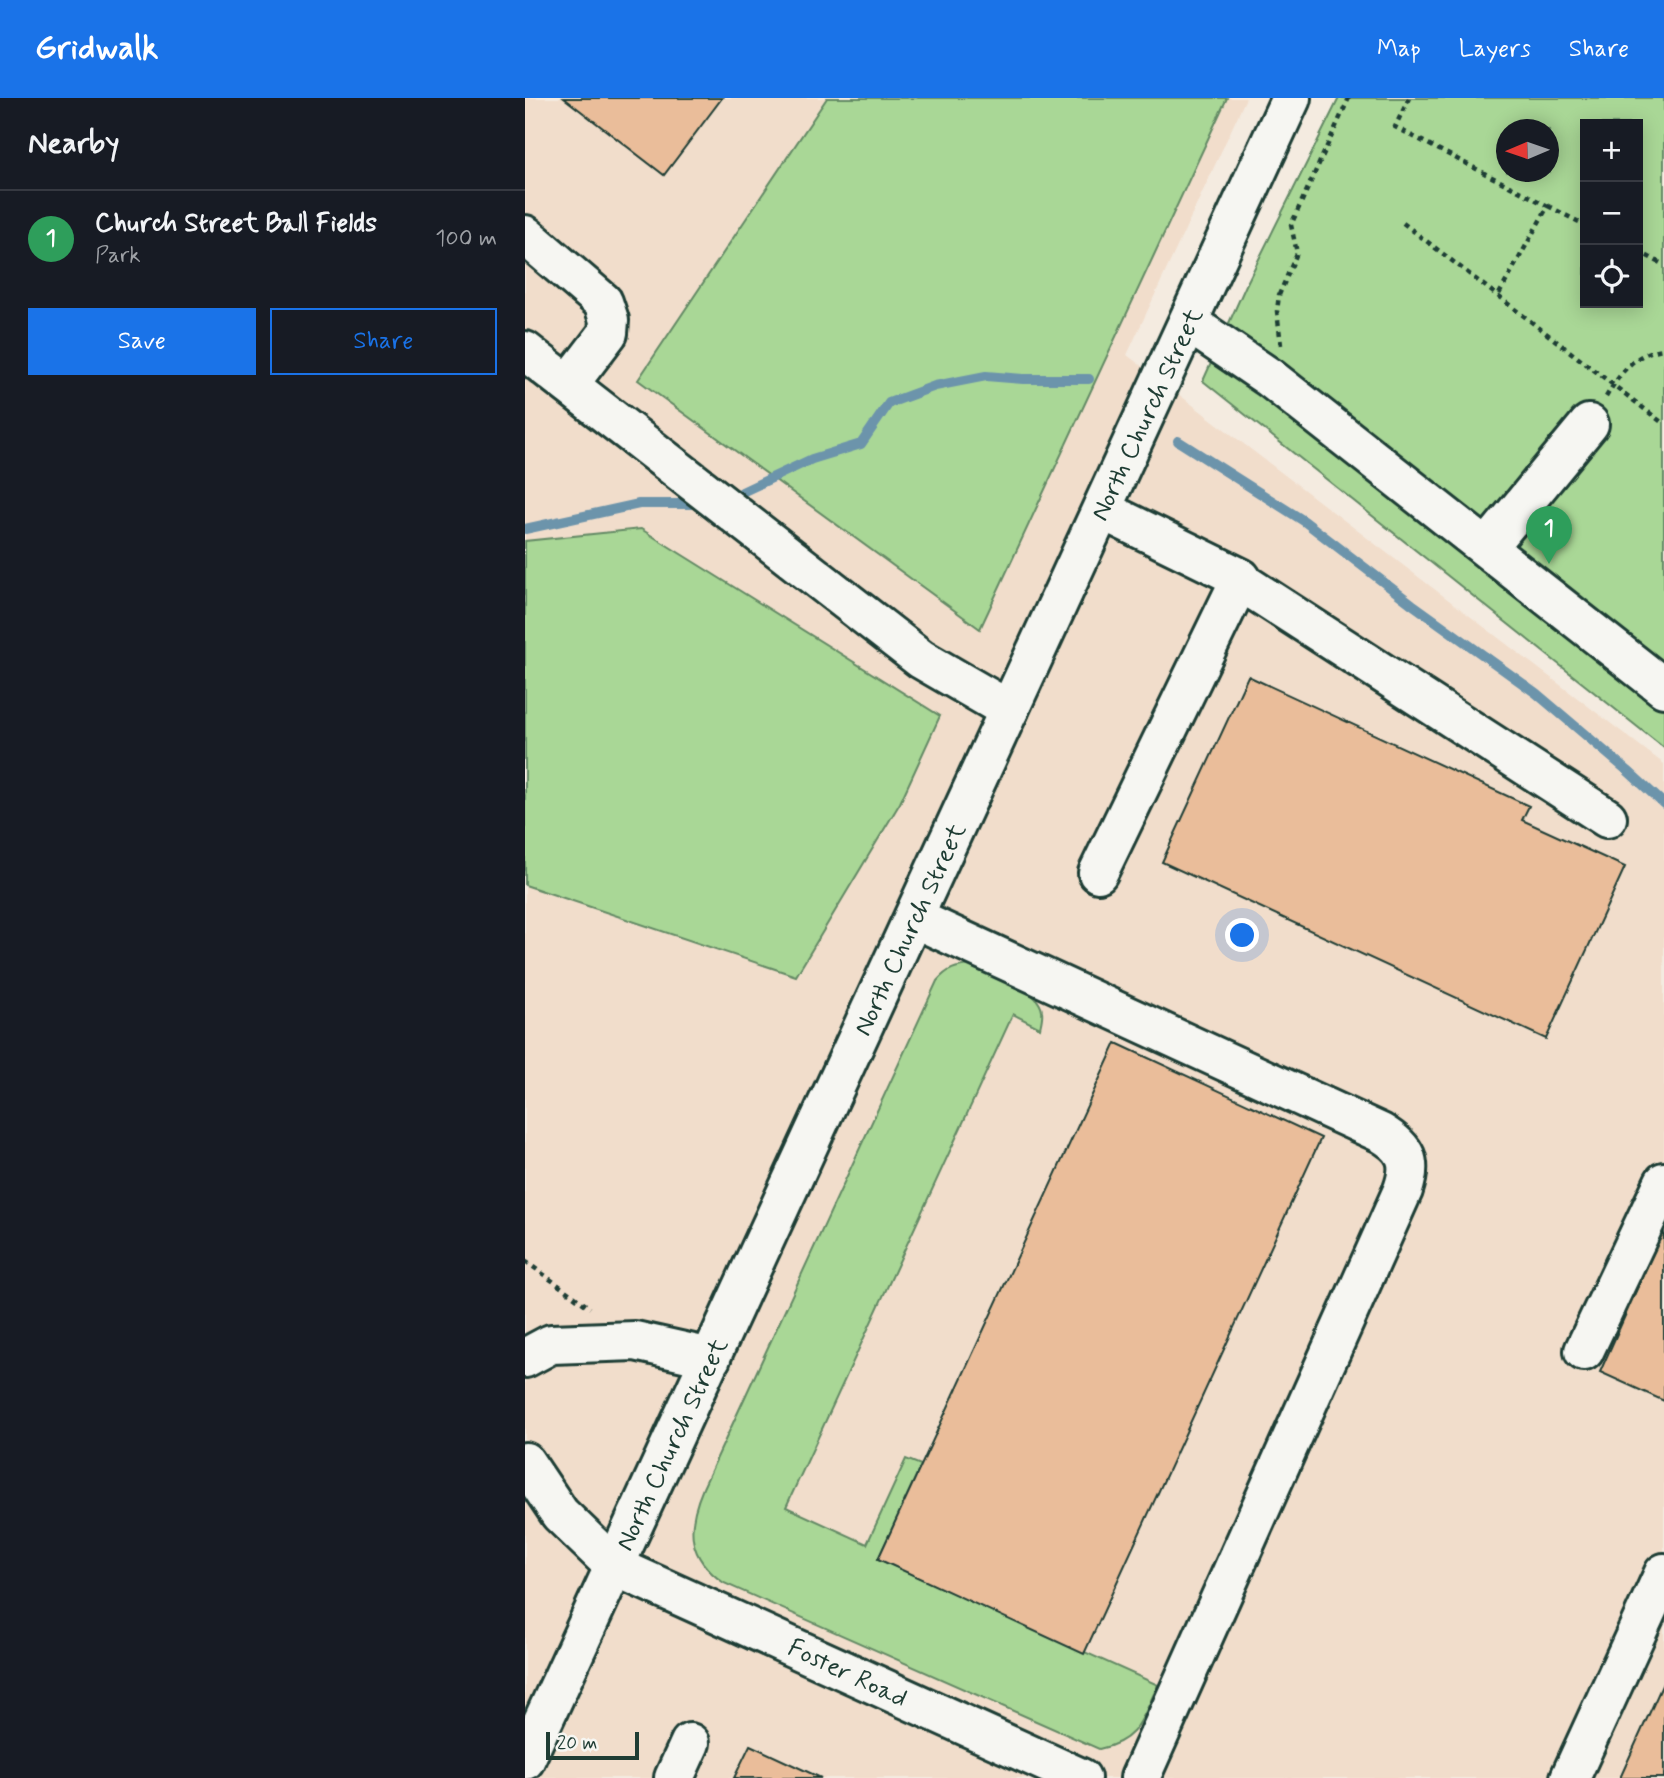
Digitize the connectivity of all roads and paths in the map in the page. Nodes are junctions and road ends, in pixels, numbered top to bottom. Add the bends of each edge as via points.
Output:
1 (1291, 98) edge
2 (1349, 98) edge
3 (1409, 98) edge
4 (1548, 206) junction
5 (1580, 222) edge
6 (1403, 223) dead end
7 (525, 235) edge
8 (1643, 254) edge
9 (1664, 265) edge
10 (1498, 296) junction
11 (1189, 323) junction
12 (1664, 348) edge
13 (525, 351) edge
14 (1270, 378) junction
15 (569, 384) junction
16 (1613, 385) junction
17 (1589, 424) dead end
18 (1664, 424) edge
19 (1102, 510) junction
20 (1487, 548) junction
21 (1240, 581) junction
22 (1664, 688) edge
23 (1009, 710) junction
24 (1607, 818) dead end
25 (1098, 873) dead end
26 (913, 918) junction
27 (1664, 1182) edge
28 (525, 1261) edge
29 (591, 1309) dead end
30 (1584, 1351) dead end
31 (525, 1358) edge
32 (711, 1358) junction
33 (525, 1462) edge
34 (614, 1566) junction
35 (1664, 1573) edge
36 (690, 1743) dead end
37 (525, 1759) edge
38 (674, 1778) edge
39 (1081, 1778) edge
40 (1140, 1778) edge
41 (1570, 1778) edge

1 - 11 main road, North Church Street
2 - 14 path via 1291,226 1297,253 1279,295 1282,356
3 - 4 path via 1395,127
4 - 5 path
4 - 10 path
6 - 10 path
7 - 15 main road via 603,302 609,320 608,333
8 - 9 path
10 - 16 path
11 - 14 main road
11 - 19 main road, North Church Street
12 - 16 path via 1626,366
13 - 15 main road
14 - 20 main road
15 - 23 main road via 921,659
16 - 18 path
17 - 20 main road
19 - 21 main road
19 - 23 main road, North Church Street
20 - 22 main road
21 - 24 main road
21 - 25 main road
23 - 26 main road, North Church Street
26 - 32 main road, North Church Street
26 - 40 main road via 1381,1133 1395,1142 1407,1159 1403,1190
27 - 30 main road
28 - 29 path
31 - 32 main road via 551,1344 635,1341
32 - 34 main road, North Church Street
33 - 34 main road, Foster Road via 560,1514
34 - 37 main road, North Church Street
34 - 39 main road, Foster Road
35 - 41 main road
36 - 38 main road

